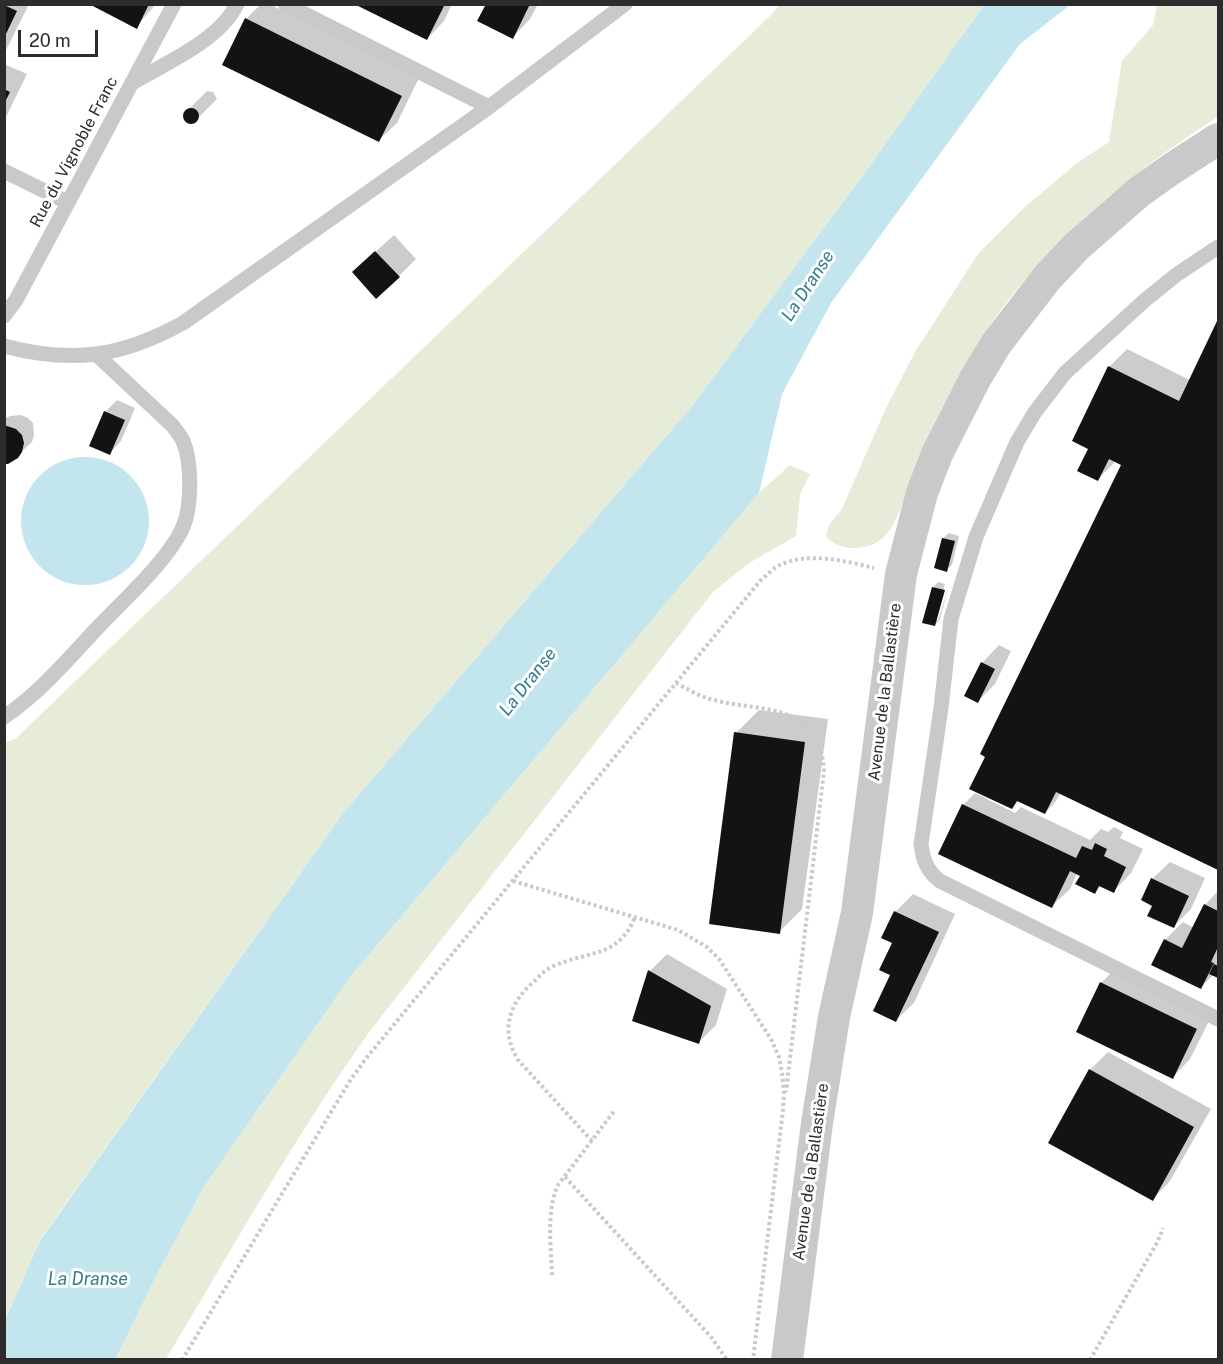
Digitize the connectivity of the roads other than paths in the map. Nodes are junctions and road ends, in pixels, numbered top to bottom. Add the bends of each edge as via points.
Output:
1 (174, 4) edge
2 (237, 4) edge
3 (285, 4) edge
4 (625, 4) edge
5 (132, 83) junction
6 (489, 107) junction
7 (1218, 139) edge
8 (4, 171) edge
9 (67, 202) junction
10 (1218, 247) edge
11 (4, 316) edge
12 (4, 346) edge
13 (97, 355) junction
14 (4, 717) edge
15 (1218, 1019) edge
16 (787, 1359) edge

1 - 5 lane, Rue du Vignoble Franc
2 - 5 lane via 213,35
3 - 6 lane
4 - 6 lane
5 - 9 lane, Rue du Vignoble Franc
6 - 13 lane via 183,323 157,338
7 - 16 street, Avenue de la Ballastière via 1107,219 1047,278 975,379 922,493 901,574 857,912 834,1017 817,1123
8 - 9 lane
9 - 11 lane, Rue du Vignoble Franc
10 - 15 lane via 1144,301 1078,361 1035,412 1017,442 976,537 951,619 921,844 931,875 940,881
12 - 13 lane via 59,355
13 - 14 lane via 182,439 189,470 185,520 167,553 126,599 33,694

